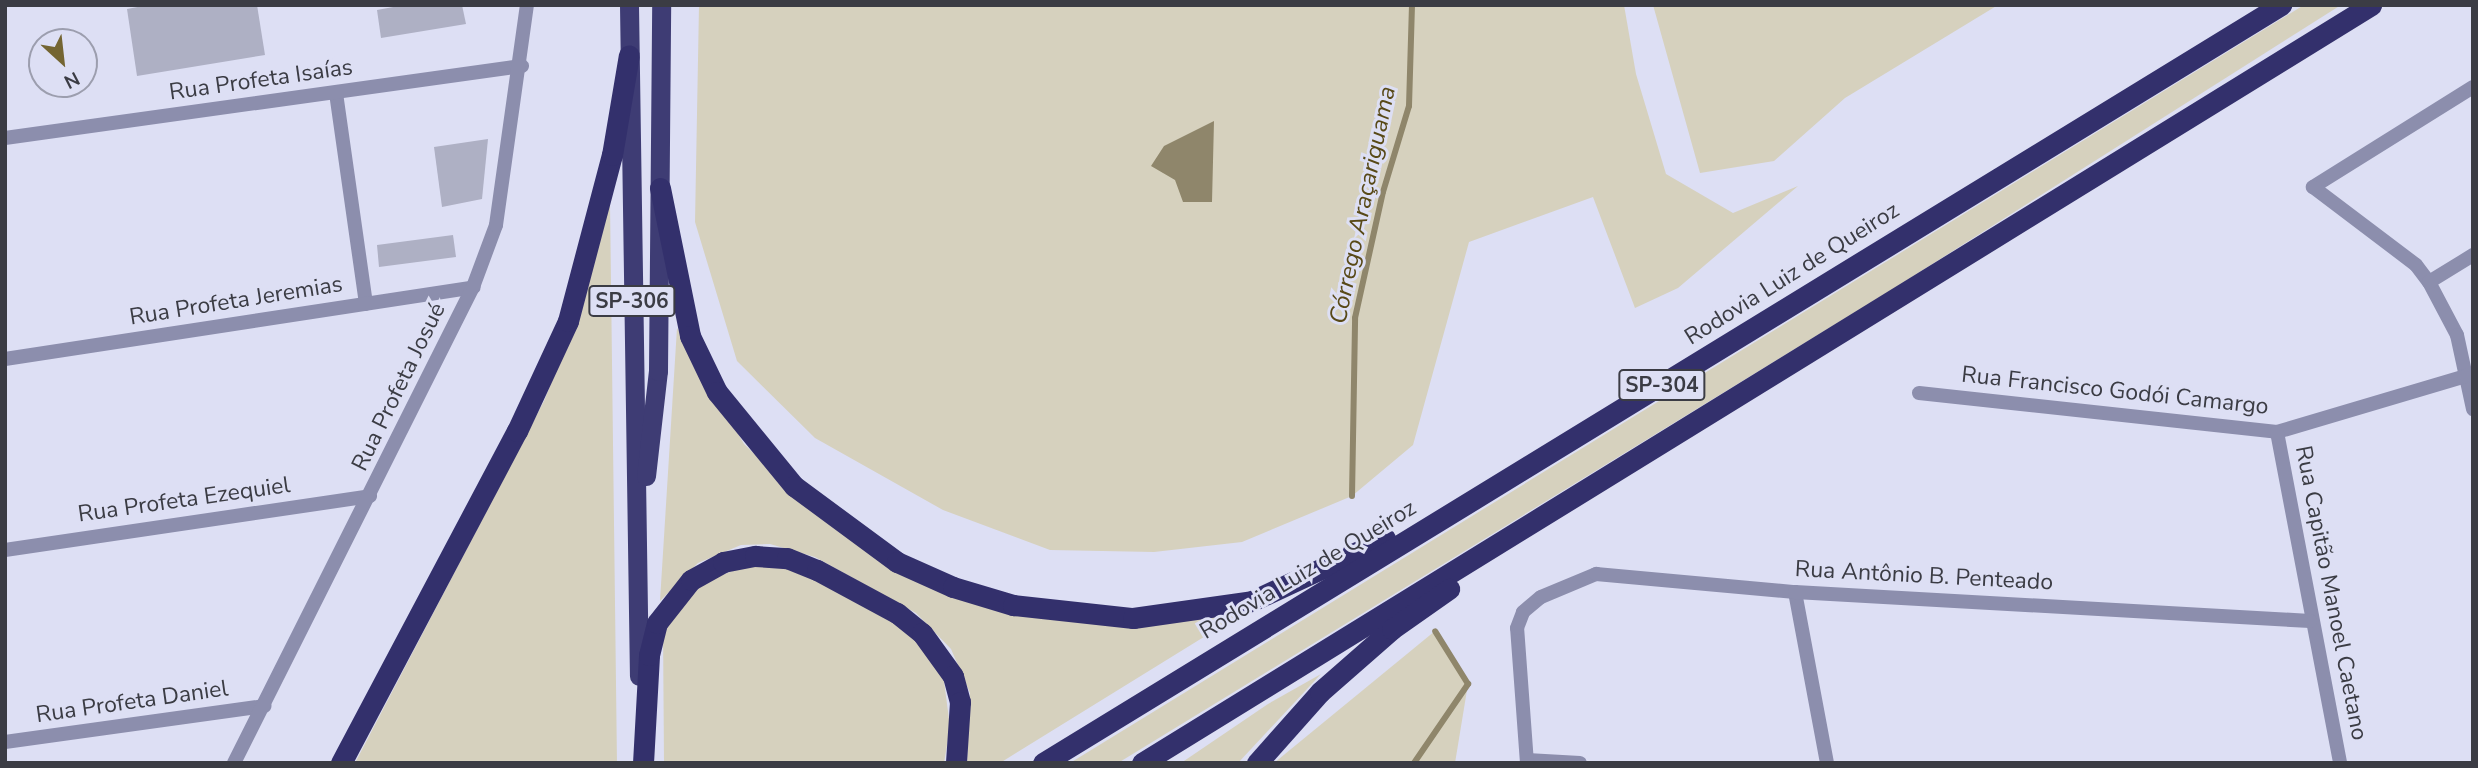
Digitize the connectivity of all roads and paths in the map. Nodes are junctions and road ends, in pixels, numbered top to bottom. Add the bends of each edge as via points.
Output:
1 (527, 5) edge
2 (629, 5) edge
3 (661, 5) edge
4 (2281, 5) edge
5 (2371, 5) edge
6 (629, 55) junction
7 (522, 66) junction
8 (2473, 87) edge
9 (336, 93) junction
10 (5, 138) edge
11 (660, 188) junction
12 (2473, 255) edge
13 (2429, 282) junction
14 (473, 287) junction
15 (366, 304) junction
16 (5, 359) edge
17 (2469, 375) edge
18 (1755, 386) junction
19 (1919, 393) dead end
20 (2473, 409) edge
21 (2277, 432) junction
22 (1570, 442) junction
23 (370, 496) junction
24 (638, 548) junction
25 (5, 550) edge
26 (1795, 592) junction
27 (2310, 621) junction
28 (265, 706) junction
29 (5, 742) edge
30 (1527, 761) edge
31 (234, 763) edge
32 (341, 763) edge
33 (641, 763) edge
34 (956, 763) edge
35 (1043, 763) edge
36 (1142, 763) edge
37 (1257, 763) edge
38 (1580, 763) edge
39 (1827, 763) edge
40 (2340, 763) edge

1 - 7 street, Rua Profeta Josué
2 - 6 highway, SP-306
3 - 11 highway, SP-306
4 - 22 highway, Rodovia Luiz de Queiroz / SP-304
5 - 18 highway, SP-304
6 - 24 highway, SP-306
6 - 32 highway via 612,155 568,321 517,431
7 - 9 street, Rua Profeta Isaías
7 - 14 street, Rua Profeta Josué via 496,225
8 - 13 street via 2313,187 2416,265
9 - 10 street, Rua Profeta Isaías
9 - 15 street
11 - 22 highway via 690,336 717,391 755,443 816,506 868,544 983,597 1103,618 1161,617 1252,601 1343,561
11 - 24 highway, SP-306 via 657,371
12 - 13 street
13 - 17 street via 2457,335
14 - 15 street, Rua Profeta Jeremias
14 - 23 street, Rua Profeta Josué
15 - 16 street, Rua Profeta Jeremias
17 - 20 street
17 - 21 street, Rua Francisco Godói Camargo
18 - 36 highway, SP-304
18 - 37 highway via 1392,629 1320,692
19 - 21 street, Rua Francisco Godói Camargo
21 - 27 street, Rua Capitão Manoel Caetano
22 - 35 highway, Rodovia Luiz de Queiroz / SP-304
23 - 25 street, Rua Profeta Ezequiel
23 - 28 street, Rua Profeta Josué
24 - 33 highway, SP-306
26 - 27 street, Rua Antônio B. Penteado
26 - 30 street, Rua Antônio B. Penteado via 1596,574 1541,597 1523,612 1517,628
26 - 39 street
27 - 40 street, Rua Capitão Manoel Caetano
28 - 29 street, Rua Profeta Daniel
28 - 31 street, Rua Profeta Josué
30 - 38 street
33 - 34 highway via 649,655 657,623 691,580 723,562 755,556 787,558 817,570 897,613 922,633 953,676 960,702

